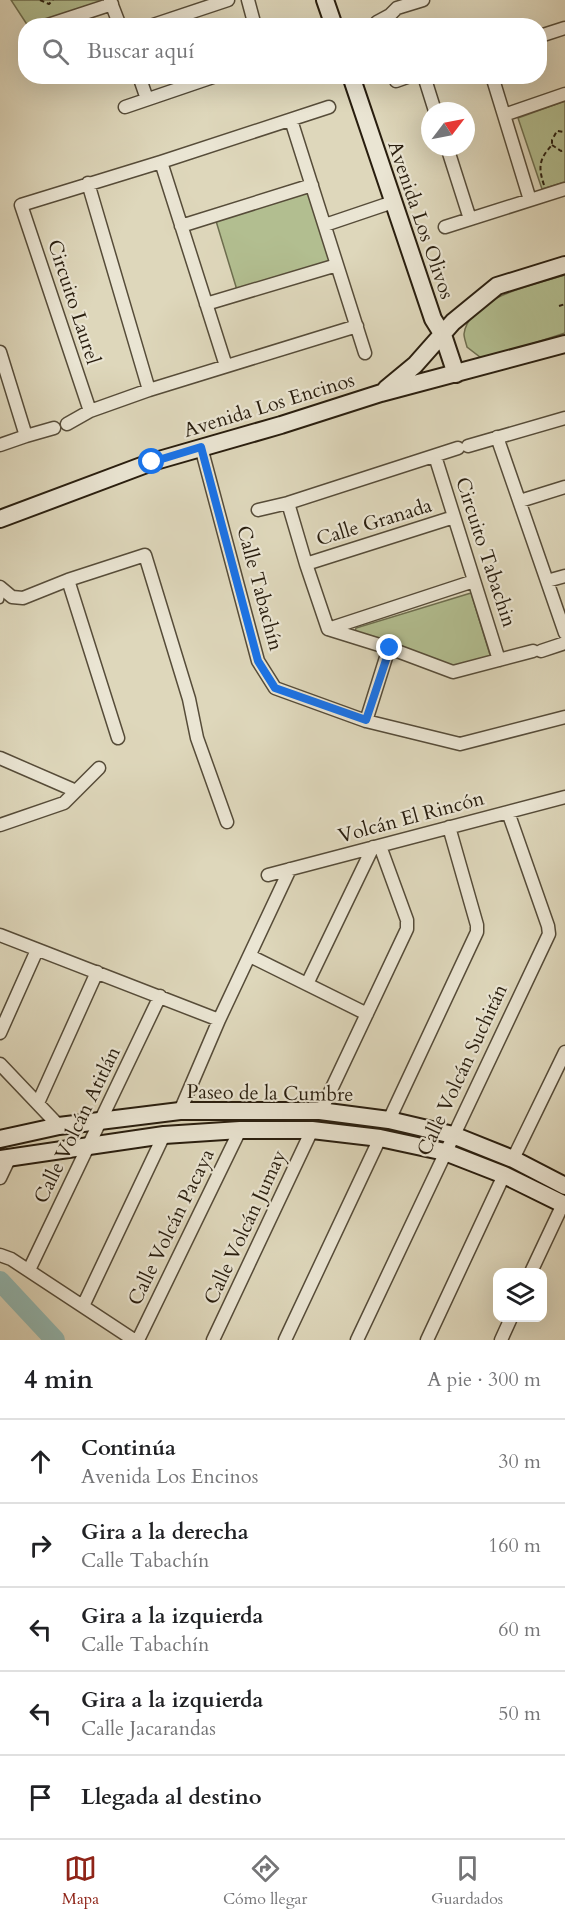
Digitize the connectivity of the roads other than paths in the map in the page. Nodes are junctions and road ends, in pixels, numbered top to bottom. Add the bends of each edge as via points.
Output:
1 (228, 0) edge
2 (248, 0) edge
3 (325, 0) edge
4 (423, 0) edge
5 (111, 2) edge
6 (396, 4) edge
7 (67, 18) edge
8 (117, 18) edge
9 (174, 18) edge
10 (253, 18) edge
11 (331, 18) edge
12 (384, 18) edge
13 (565, 28) edge
14 (547, 34) edge
15 (142, 84) edge
16 (192, 84) edge
17 (354, 84) edge
18 (427, 84) edge
19 (494, 84) edge
20 (565, 94) edge
21 (147, 99) junction
22 (432, 102) edge
23 (125, 107) dead end
24 (329, 107) dead end
25 (504, 115) junction
26 (291, 120) junction
27 (450, 156) edge
28 (161, 162) junction
29 (88, 183) junction
30 (312, 185) junction
31 (565, 189) edge
32 (530, 200) junction
33 (393, 202) junction
34 (470, 219) junction
35 (325, 225) junction
36 (181, 226) junction
37 (445, 227) dead end
38 (337, 265) junction
39 (565, 265) edge
40 (206, 304) junction
41 (357, 326) junction
42 (443, 335) junction
43 (565, 344) edge
44 (0, 352) edge
45 (365, 353) dead end
46 (226, 366) junction
47 (456, 374) junction
48 (149, 390) junction
49 (381, 393) junction
50 (90, 411) junction
51 (565, 418) edge
52 (67, 424) dead end
53 (54, 428) dead end
54 (26, 436) junction
55 (497, 437) junction
56 (0, 445) edge
57 (201, 447) junction
58 (435, 456) junction
59 (565, 487) edge
60 (520, 501) junction
61 (288, 502) junction
62 (258, 510) dead end
63 (454, 517) junction
64 (0, 519) edge
65 (306, 564) junction
66 (565, 576) edge
67 (68, 580) junction
68 (474, 581) junction
69 (548, 581) junction
70 (1, 592) edge
71 (328, 629) junction
72 (565, 633) edge
73 (565, 643) edge
74 (390, 648) junction
75 (499, 660) junction
76 (565, 717) edge
77 (366, 720) junction
78 (118, 738) dead end
79 (0, 758) edge
80 (99, 768) dead end
81 (76, 791) junction
82 (565, 797) edge
83 (508, 812) junction
84 (227, 822) dead end
85 (0, 825) edge
86 (449, 827) junction
87 (377, 847) junction
88 (290, 869) junction
89 (268, 875) dead end
90 (0, 935) edge
91 (37, 950) junction
92 (250, 956) junction
93 (97, 972) junction
94 (307, 984) junction
95 (160, 996) junction
96 (367, 1014) junction
97 (219, 1020) junction
98 (0, 1033) edge
99 (565, 1052) edge
100 (0, 1064) edge
101 (39, 1103) junction
102 (180, 1111) junction
103 (321, 1111) junction
104 (389, 1120) junction
105 (101, 1121) junction
106 (59, 1126) junction
107 (240, 1130) junction
108 (312, 1130) junction
109 (164, 1135) junction
110 (453, 1136) junction
111 (0, 1138) edge
112 (380, 1138) junction
113 (88, 1146) junction
114 (445, 1152) junction
115 (5, 1158) edge
116 (513, 1160) junction
117 (504, 1175) junction
118 (0, 1178) edge
119 (565, 1185) edge
120 (564, 1205) edge
121 (0, 1255) edge
122 (533, 1268) edge
123 (28, 1270) junction
124 (83, 1306) junction
125 (509, 1322) edge
126 (134, 1340) edge
127 (138, 1340) edge
128 (213, 1340) edge
129 (285, 1340) edge
130 (357, 1340) edge
131 (428, 1340) edge
132 (501, 1340) edge

1 - 9 street
2 - 10 street
3 - 11 street
4 - 6 street
5 - 7 street
5 - 8 street
6 - 12 street
13 - 14 street
15 - 21 street
16 - 21 street
17 - 33 street, Avenida Los Olivos
18 - 22 street
19 - 25 street
20 - 25 street
21 - 23 street
24 - 26 street
25 - 32 street
26 - 28 street
26 - 30 street
27 - 34 street
28 - 29 street
28 - 36 street
29 - 48 street
29 - 50 street, Circuito Laurel via 21,205
30 - 35 street
30 - 36 street
31 - 32 street
32 - 34 street
33 - 35 street
33 - 42 street, Avenida Los Olivos via 432,319
34 - 37 street
35 - 38 street
36 - 40 street
38 - 40 street
38 - 41 street
39 - 42 street, Avenida Los Encinos via 497,286
40 - 46 street
41 - 45 street
41 - 46 street
42 - 47 street, Avenida Los Olivos
42 - 49 street, Avenida Los Encinos via 415,366
43 - 47 street, Avenida Los Encinos
44 - 54 street
46 - 48 street
47 - 49 street, Avenida Los Encinos
48 - 50 street
49 - 57 street, Avenida Los Encinos
50 - 52 street
51 - 55 street, Circuito Tabachin
53 - 54 street
54 - 56 street
55 - 58 street, Circuito Tabachin
55 - 60 street
57 - 64 street, Avenida Los Encinos
57 - 77 street, Calle Tabachín via 258,661 275,688
58 - 61 street, Circuito Tabachin
58 - 63 street, Circuito Tabachin
59 - 60 street
60 - 69 street
61 - 62 street, Circuito Tabachin
61 - 65 street
63 - 65 street, Calle Granada
63 - 68 street, Circuito Tabachin
65 - 71 street
66 - 69 street
67 - 70 street via 23,598
67 - 78 street
67 - 84 street via 145,555 197,738
68 - 71 street
68 - 75 street, Circuito Tabachin
69 - 72 street
71 - 74 street, Circuito Tabachin
73 - 75 street, Circuito Tabachin
74 - 75 street, Circuito Tabachin via 453,672
74 - 77 street
76 - 77 street, Calle Tabachín via 460,744
79 - 81 street
80 - 81 street
81 - 85 street via 64,803
82 - 83 street, Volcán El Rincón
83 - 86 street, Volcán El Rincón
83 - 110 street, Calle Volcán Suchitán via 549,934
86 - 87 street, Volcán El Rincón
86 - 104 street via 477,932
87 - 88 street, Volcán El Rincón
87 - 94 street
87 - 96 street via 407,920 407,929
88 - 89 street, Volcán El Rincón
88 - 92 street
90 - 91 street
91 - 93 street
91 - 98 street
92 - 94 street
92 - 97 street
93 - 95 street
93 - 101 street
94 - 96 street
95 - 97 street
95 - 105 street, Calle Volcán Atitlán
96 - 103 street
97 - 102 street
99 - 116 street
100 - 101 street
101 - 106 street
102 - 103 street, Paseo de la Cumbre
102 - 105 street, Paseo de la Cumbre
103 - 104 street, Paseo de la Cumbre
104 - 110 street, Paseo de la Cumbre
105 - 106 street, Paseo de la Cumbre
105 - 113 street, Calle Volcán Atitlán
106 - 111 street, Paseo de la Cumbre
107 - 108 street, Paseo de la Cumbre
107 - 109 street, Paseo de la Cumbre
107 - 127 street, Calle Volcán Pacaya
108 - 112 street, Paseo de la Cumbre
108 - 128 street, Calle Volcán Jumay
109 - 113 street, Paseo de la Cumbre
109 - 124 street
110 - 114 street, Calle Volcán Suchitán
110 - 116 street, Paseo de la Cumbre
112 - 114 street, Paseo de la Cumbre
112 - 129 street
113 - 115 street, Paseo de la Cumbre
113 - 123 street, Calle Volcán Atitlán
114 - 117 street, Paseo de la Cumbre
114 - 130 street, Calle Volcán Suchitán
115 - 118 street
116 - 119 street, Paseo de la Cumbre
117 - 120 street, Paseo de la Cumbre
117 - 131 street
120 - 122 street
121 - 123 street
123 - 124 street
124 - 126 street
125 - 132 street

